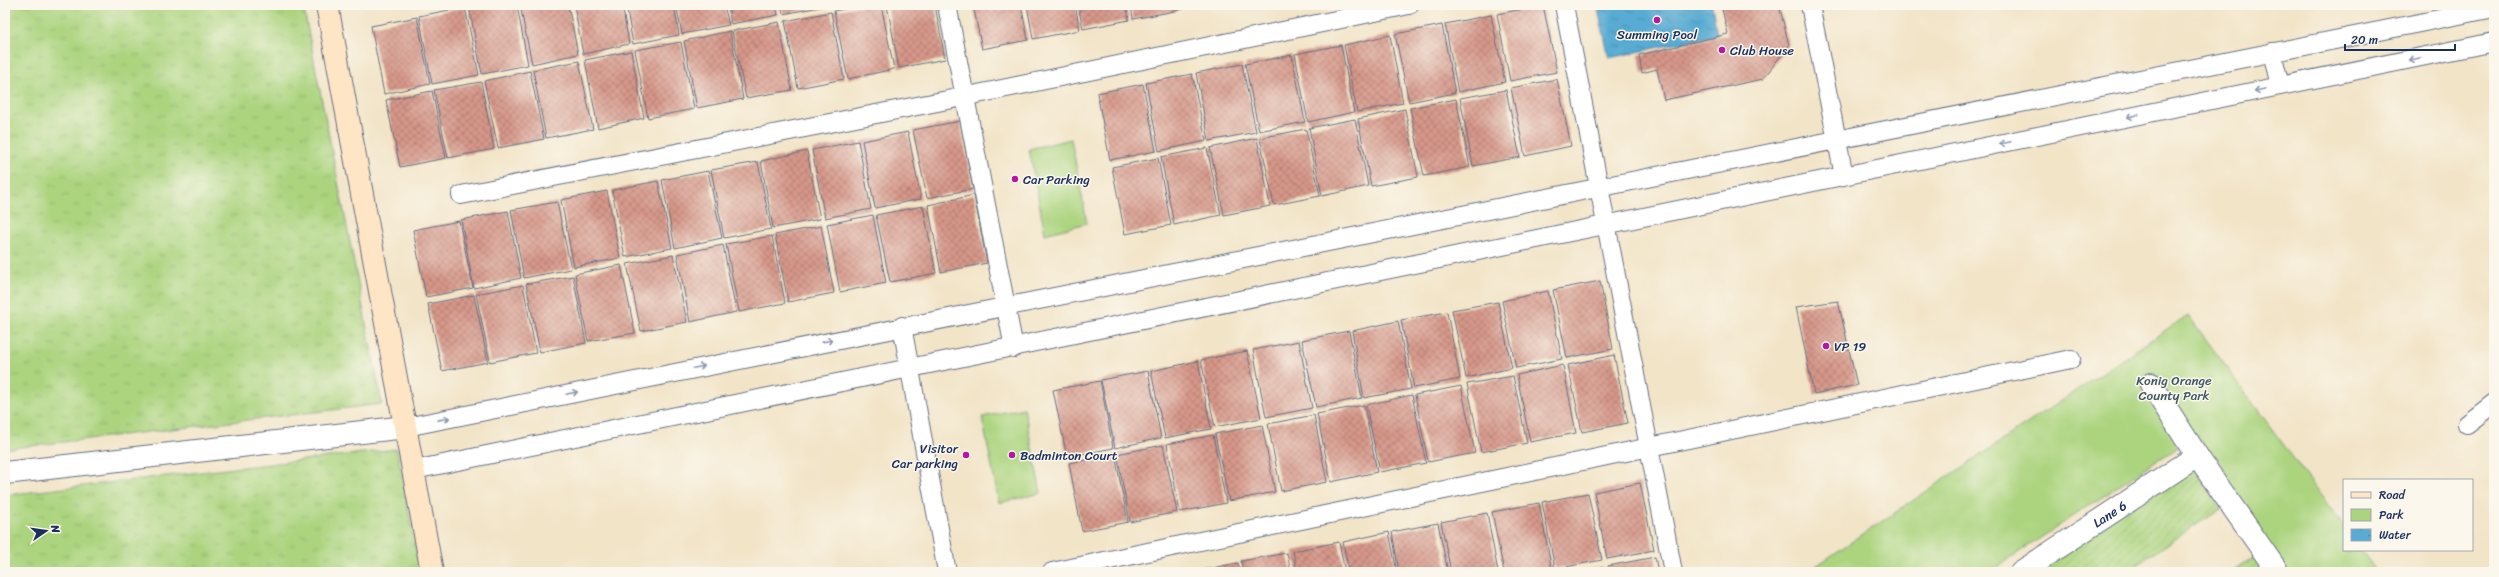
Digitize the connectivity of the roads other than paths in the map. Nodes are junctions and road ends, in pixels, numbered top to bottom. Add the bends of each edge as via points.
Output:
1 (327, 5) edge
2 (947, 5) edge
3 (1409, 5) edge
4 (1564, 5) edge
5 (1810, 5) edge
6 (2494, 8) edge
7 (2494, 42) edge
8 (2272, 52) junction
9 (2280, 86) junction
10 (963, 97) junction
11 (1836, 138) junction
12 (1844, 176) junction
13 (1598, 188) junction
14 (460, 195) dead end
15 (1606, 226) junction
16 (1005, 306) junction
17 (902, 326) junction
18 (1014, 348) junction
19 (2070, 359) dead end
20 (908, 369) junction
21 (2151, 384) dead end
22 (2494, 403) edge
23 (2467, 424) dead end
24 (406, 427) junction
25 (1648, 446) junction
26 (2197, 456) junction
27 (414, 470) junction
28 (5, 473) edge
29 (432, 572) edge
30 (947, 572) edge
31 (1052, 572) edge
32 (1673, 572) edge
33 (2021, 572) edge
34 (2278, 572) edge

1 - 24 main road
2 - 10 lane
3 - 10 lane
4 - 13 lane
5 - 11 lane
6 - 8 lane
7 -> 9 lane
8 - 9 lane
8 - 11 lane
9 -> 12 lane
10 - 14 lane
10 - 16 lane
11 - 12 lane
11 - 13 lane
12 - 15 lane
13 - 15 lane
13 - 16 lane
15 - 18 lane
15 - 25 lane
16 - 17 lane
16 - 18 lane
17 - 20 lane
24 -> 17 lane
18 - 20 lane
19 - 25 lane
20 - 27 lane
20 - 30 lane
21 - 26 street
22 - 23 lane
24 - 27 main road
24 - 28 street
25 - 31 lane
25 - 32 lane
26 - 33 street, Lane 6
26 - 34 street
27 - 29 main road

